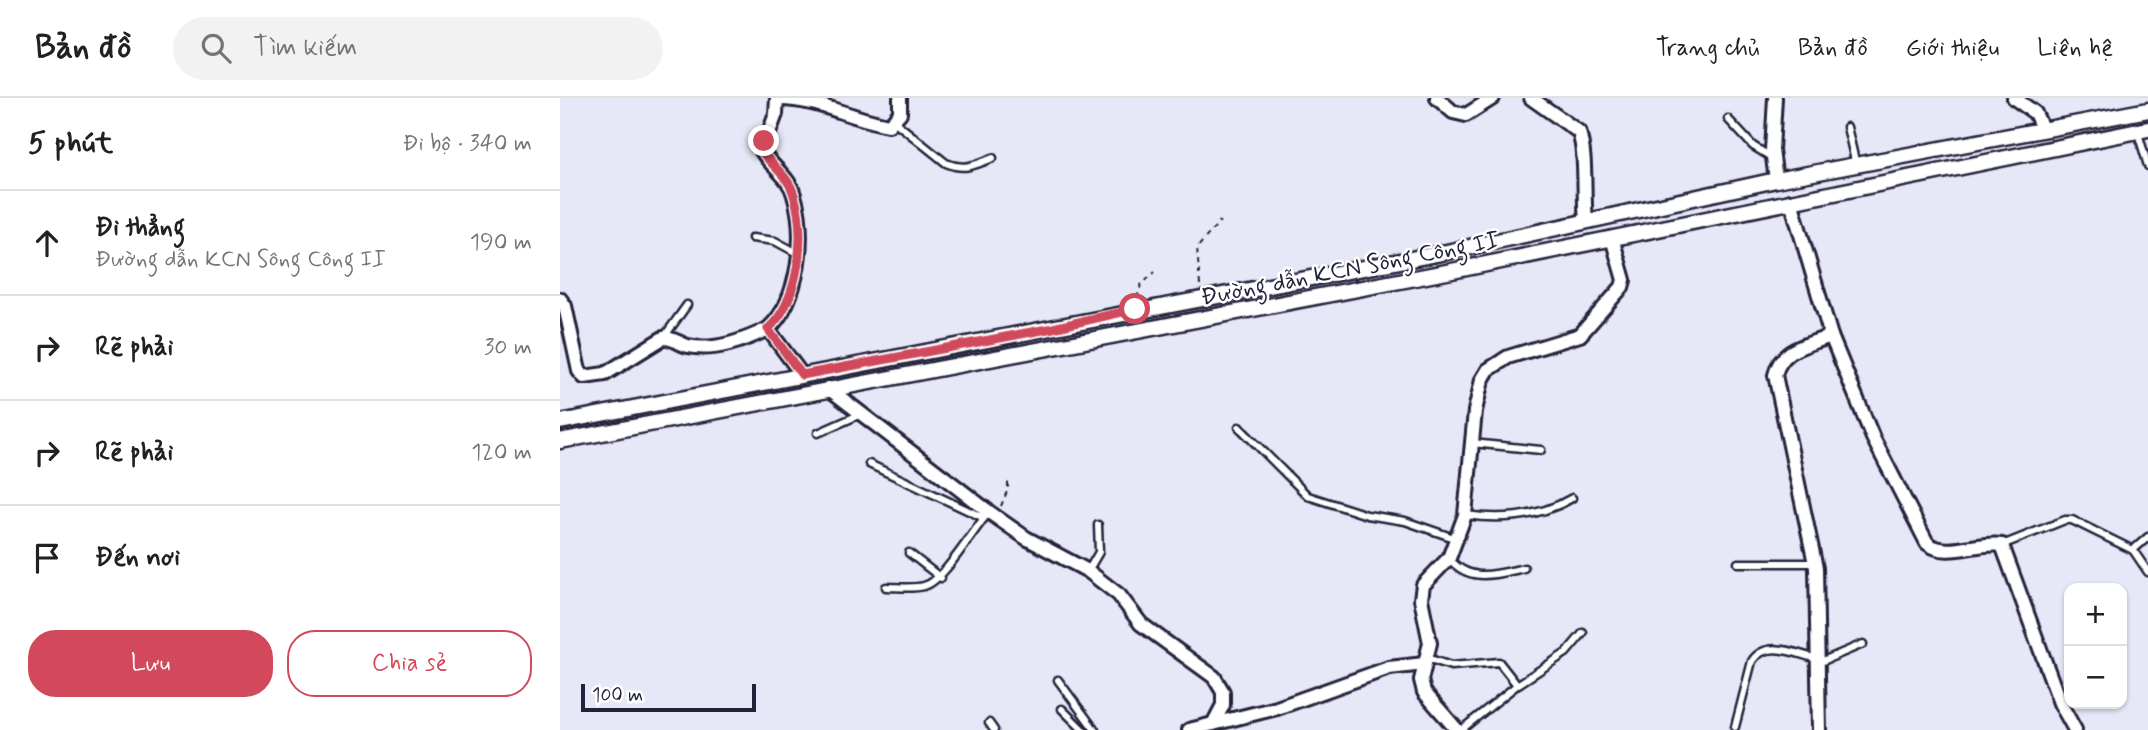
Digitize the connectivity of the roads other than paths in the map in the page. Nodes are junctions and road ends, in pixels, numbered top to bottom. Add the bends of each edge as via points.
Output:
1 (777, 98) edge
2 (900, 98) edge
3 (1437, 98) edge
4 (1493, 98) edge
5 (1531, 98) edge
6 (1775, 98) edge
7 (2014, 98) edge
8 (2148, 110) edge
9 (1728, 119) dead end
10 (895, 122) junction
11 (1847, 127) dead end
12 (2043, 130) junction
13 (2143, 130) edge
14 (1990, 141) junction
15 (993, 158) dead end
16 (1773, 158) junction
17 (1994, 159) junction
18 (1856, 165) junction
19 (2148, 166) edge
20 (1776, 180) junction
21 (1791, 201) junction
22 (1586, 221) junction
23 (752, 238) dead end
24 (1612, 238) junction
25 (801, 255) junction
26 (560, 298) edge
27 (687, 305) dead end
28 (768, 329) junction
29 (1831, 336) junction
30 (663, 338) junction
31 (967, 343) junction
32 (971, 365) junction
33 (802, 375) junction
34 (828, 388) junction
35 (862, 413) junction
36 (560, 422) edge
37 (1239, 427) dead end
38 (818, 433) dead end
39 (560, 442) edge
40 (1472, 443) junction
41 (1541, 450) dead end
42 (869, 464) dead end
43 (1572, 498) dead end
44 (989, 515) junction
45 (1465, 515) junction
46 (1098, 525) dead end
47 (2148, 537) edge
48 (1457, 539) junction
49 (2002, 545) junction
50 (2133, 550) junction
51 (909, 553) dead end
52 (1449, 558) junction
53 (1738, 563) dead end
54 (1815, 564) junction
55 (1524, 568) dead end
56 (1088, 571) junction
57 (2148, 572) edge
58 (941, 578) junction
59 (886, 587) dead end
60 (1583, 633) dead end
61 (1863, 644) dead end
62 (1425, 661) junction
63 (1818, 661) junction
64 (1058, 680) dead end
65 (1517, 685) junction
66 (1062, 709) dead end
67 (989, 723) dead end
68 (1213, 724) junction
69 (1735, 727) dead end
70 (994, 730) edge
71 (1083, 730) edge
72 (1095, 730) edge
73 (1189, 730) edge
74 (1459, 730) edge
75 (1819, 730) edge
76 (2075, 730) edge

1 - 10 street via 809,101 859,120
1 - 25 street via 762,151 794,194
2 - 10 street
3 - 4 street via 1445,108 1466,115
5 - 22 street via 1579,132
6 - 16 street
7 - 12 street via 2035,113
8 - 12 street, Đường dẫn KCN Sông Công II
9 - 16 lane via 1753,146
10 - 15 lane via 956,167 967,168
11 - 18 lane
12 - 14 street, Đường dẫn KCN Sông Công II
13 - 17 street, Đường dẫn KCN Sông Công II
13 - 19 lane
14 - 17 street
14 - 18 street, Đường dẫn KCN Sông Công II
16 - 20 street
17 - 21 street, Đường dẫn KCN Sông Công II
18 - 20 street, Đường dẫn KCN Sông Công II
20 - 22 street, Đường dẫn KCN Sông Công II
21 - 24 street, Đường dẫn KCN Sông Công II
21 - 29 street
22 - 31 street, Đường dẫn KCN Sông Công II via 1442,253
23 - 25 lane via 775,241
24 - 32 street, Đường dẫn KCN Sông Công II
24 - 40 street via 1624,280 1615,299 1580,335 1522,350 1488,370 1482,380
25 - 28 street via 777,321
26 - 30 street via 584,377 605,374
27 - 30 lane
28 - 30 street via 708,347
28 - 33 street
29 - 49 street via 1873,438 1927,543 1936,550
29 - 54 street via 1787,352 1778,361 1775,375
31 - 32 street
31 - 33 street, Đường dẫn KCN Sông Công II
32 - 34 street, Đường dẫn KCN Sông Công II
33 - 36 street, Đường dẫn KCN Sông Công II
34 - 35 street
34 - 39 street, Đường dẫn KCN Sông Công II
35 - 38 lane
35 - 44 street
37 - 48 lane via 1308,496
40 - 41 lane
40 - 45 street
42 - 44 lane
43 - 45 lane via 1554,509 1515,517
44 - 56 street
44 - 58 lane
45 - 48 street
46 - 56 lane via 1099,552
47 - 50 lane
48 - 52 street
49 - 50 lane via 2065,520
49 - 76 street via 2060,703
50 - 57 lane
51 - 58 lane
52 - 55 lane via 1460,570 1485,577
52 - 62 street via 1423,586 1421,599 1430,643
53 - 54 lane
54 - 63 street
56 - 68 street via 1119,595 1141,624 1214,677 1223,692 1223,705
58 - 59 lane via 923,586
60 - 65 lane via 1566,653
61 - 63 lane
62 - 65 lane via 1460,666 1499,662
62 - 68 street via 1389,668 1277,708
62 - 74 street via 1424,692
63 - 69 lane via 1772,649 1757,654
63 - 75 street
64 - 72 lane
65 - 74 lane
66 - 71 lane
67 - 70 lane
68 - 73 street

